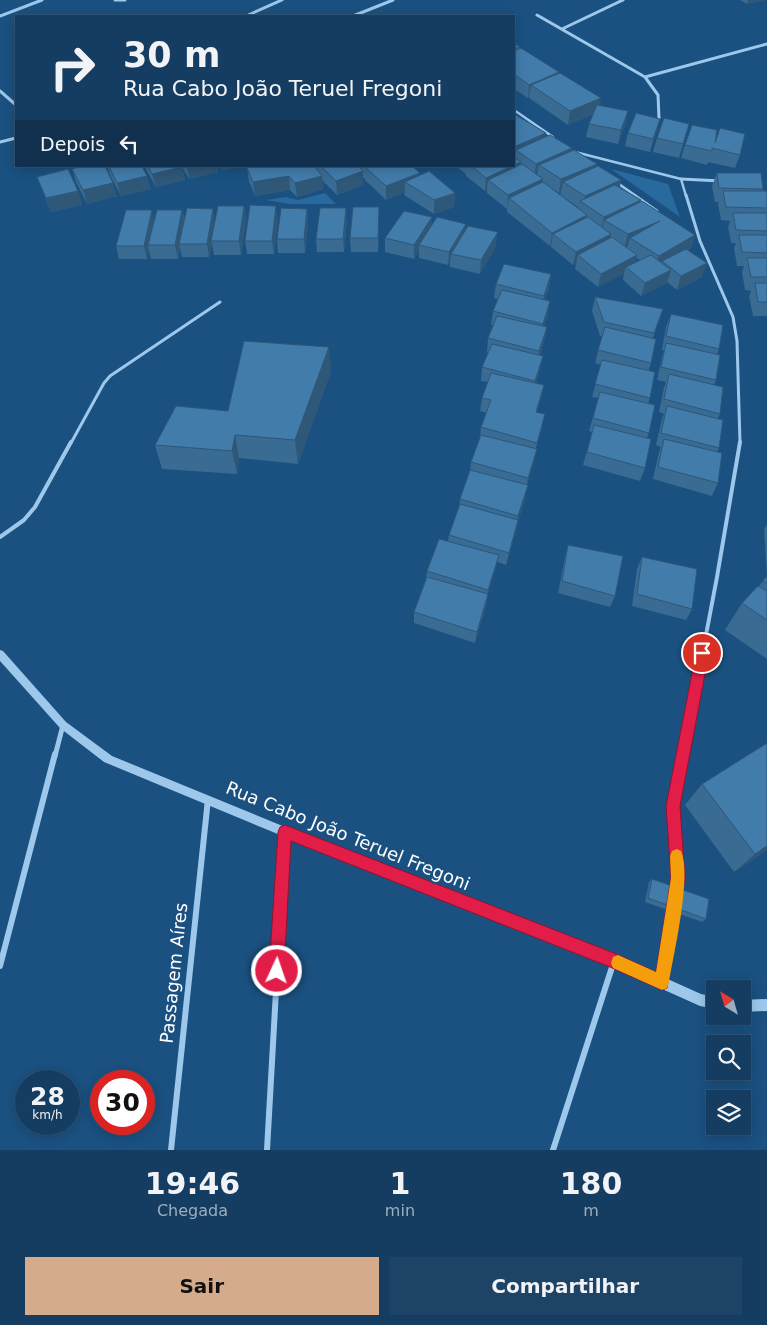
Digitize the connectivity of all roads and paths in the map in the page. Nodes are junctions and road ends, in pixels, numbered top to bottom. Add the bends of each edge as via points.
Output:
1 (42, 0) edge
2 (114, 0) edge
3 (123, 0) edge
4 (282, 0) edge
5 (393, 0) edge
6 (623, 0) edge
7 (248, 15) edge
8 (356, 15) edge
9 (536, 15) dead end
10 (0, 16) edge
11 (562, 29) junction
12 (767, 44) edge
13 (644, 77) junction
14 (0, 91) edge
15 (15, 104) edge
16 (515, 111) edge
17 (659, 118) edge
18 (15, 138) edge
19 (558, 141) edge
20 (0, 142) edge
21 (581, 157) edge
22 (681, 179) junction
23 (613, 180) edge
24 (731, 182) edge
25 (660, 213) edge
26 (692, 235) edge
27 (700, 241) junction
28 (220, 302) dead end
29 (0, 537) edge
30 (0, 654) edge
31 (63, 725) junction
32 (208, 798) junction
33 (285, 832) junction
34 (675, 898) edge
35 (674, 907) edge
36 (614, 961) junction
37 (0, 966) edge
38 (662, 982) junction
39 (706, 1001) edge
40 (767, 1005) edge
41 (751, 1006) edge
42 (171, 1150) edge
43 (267, 1150) edge
44 (553, 1150) edge

1 - 10 street
2 - 3 street
4 - 7 street
5 - 8 street
6 - 11 street
9 - 11 street
11 - 13 street
12 - 13 street
13 - 17 street via 660,95
14 - 15 street
16 - 19 lane
18 - 20 street
21 - 22 lane via 573,152
22 - 24 street
22 - 27 lane
23 - 25 lane
26 - 27 lane
27 - 34 lane via 733,317 737,341 740,446 673,806 678,878
28 - 29 lane via 110,376 35,508
30 - 31 street, Rua Cabo João Teruel Fregoni
31 - 32 street, Rua Cabo João Teruel Fregoni via 108,759
31 - 37 street
32 - 33 street, Rua Cabo João Teruel Fregoni
32 - 42 street, Passagem Aíres
33 - 36 street, Rua Cabo João Teruel Fregoni
33 - 43 street
35 - 38 lane
36 - 38 street, Rua Cabo João Teruel Fregoni
36 - 44 street
38 - 39 street, Rua Cabo João Teruel Fregoni
40 - 41 street

